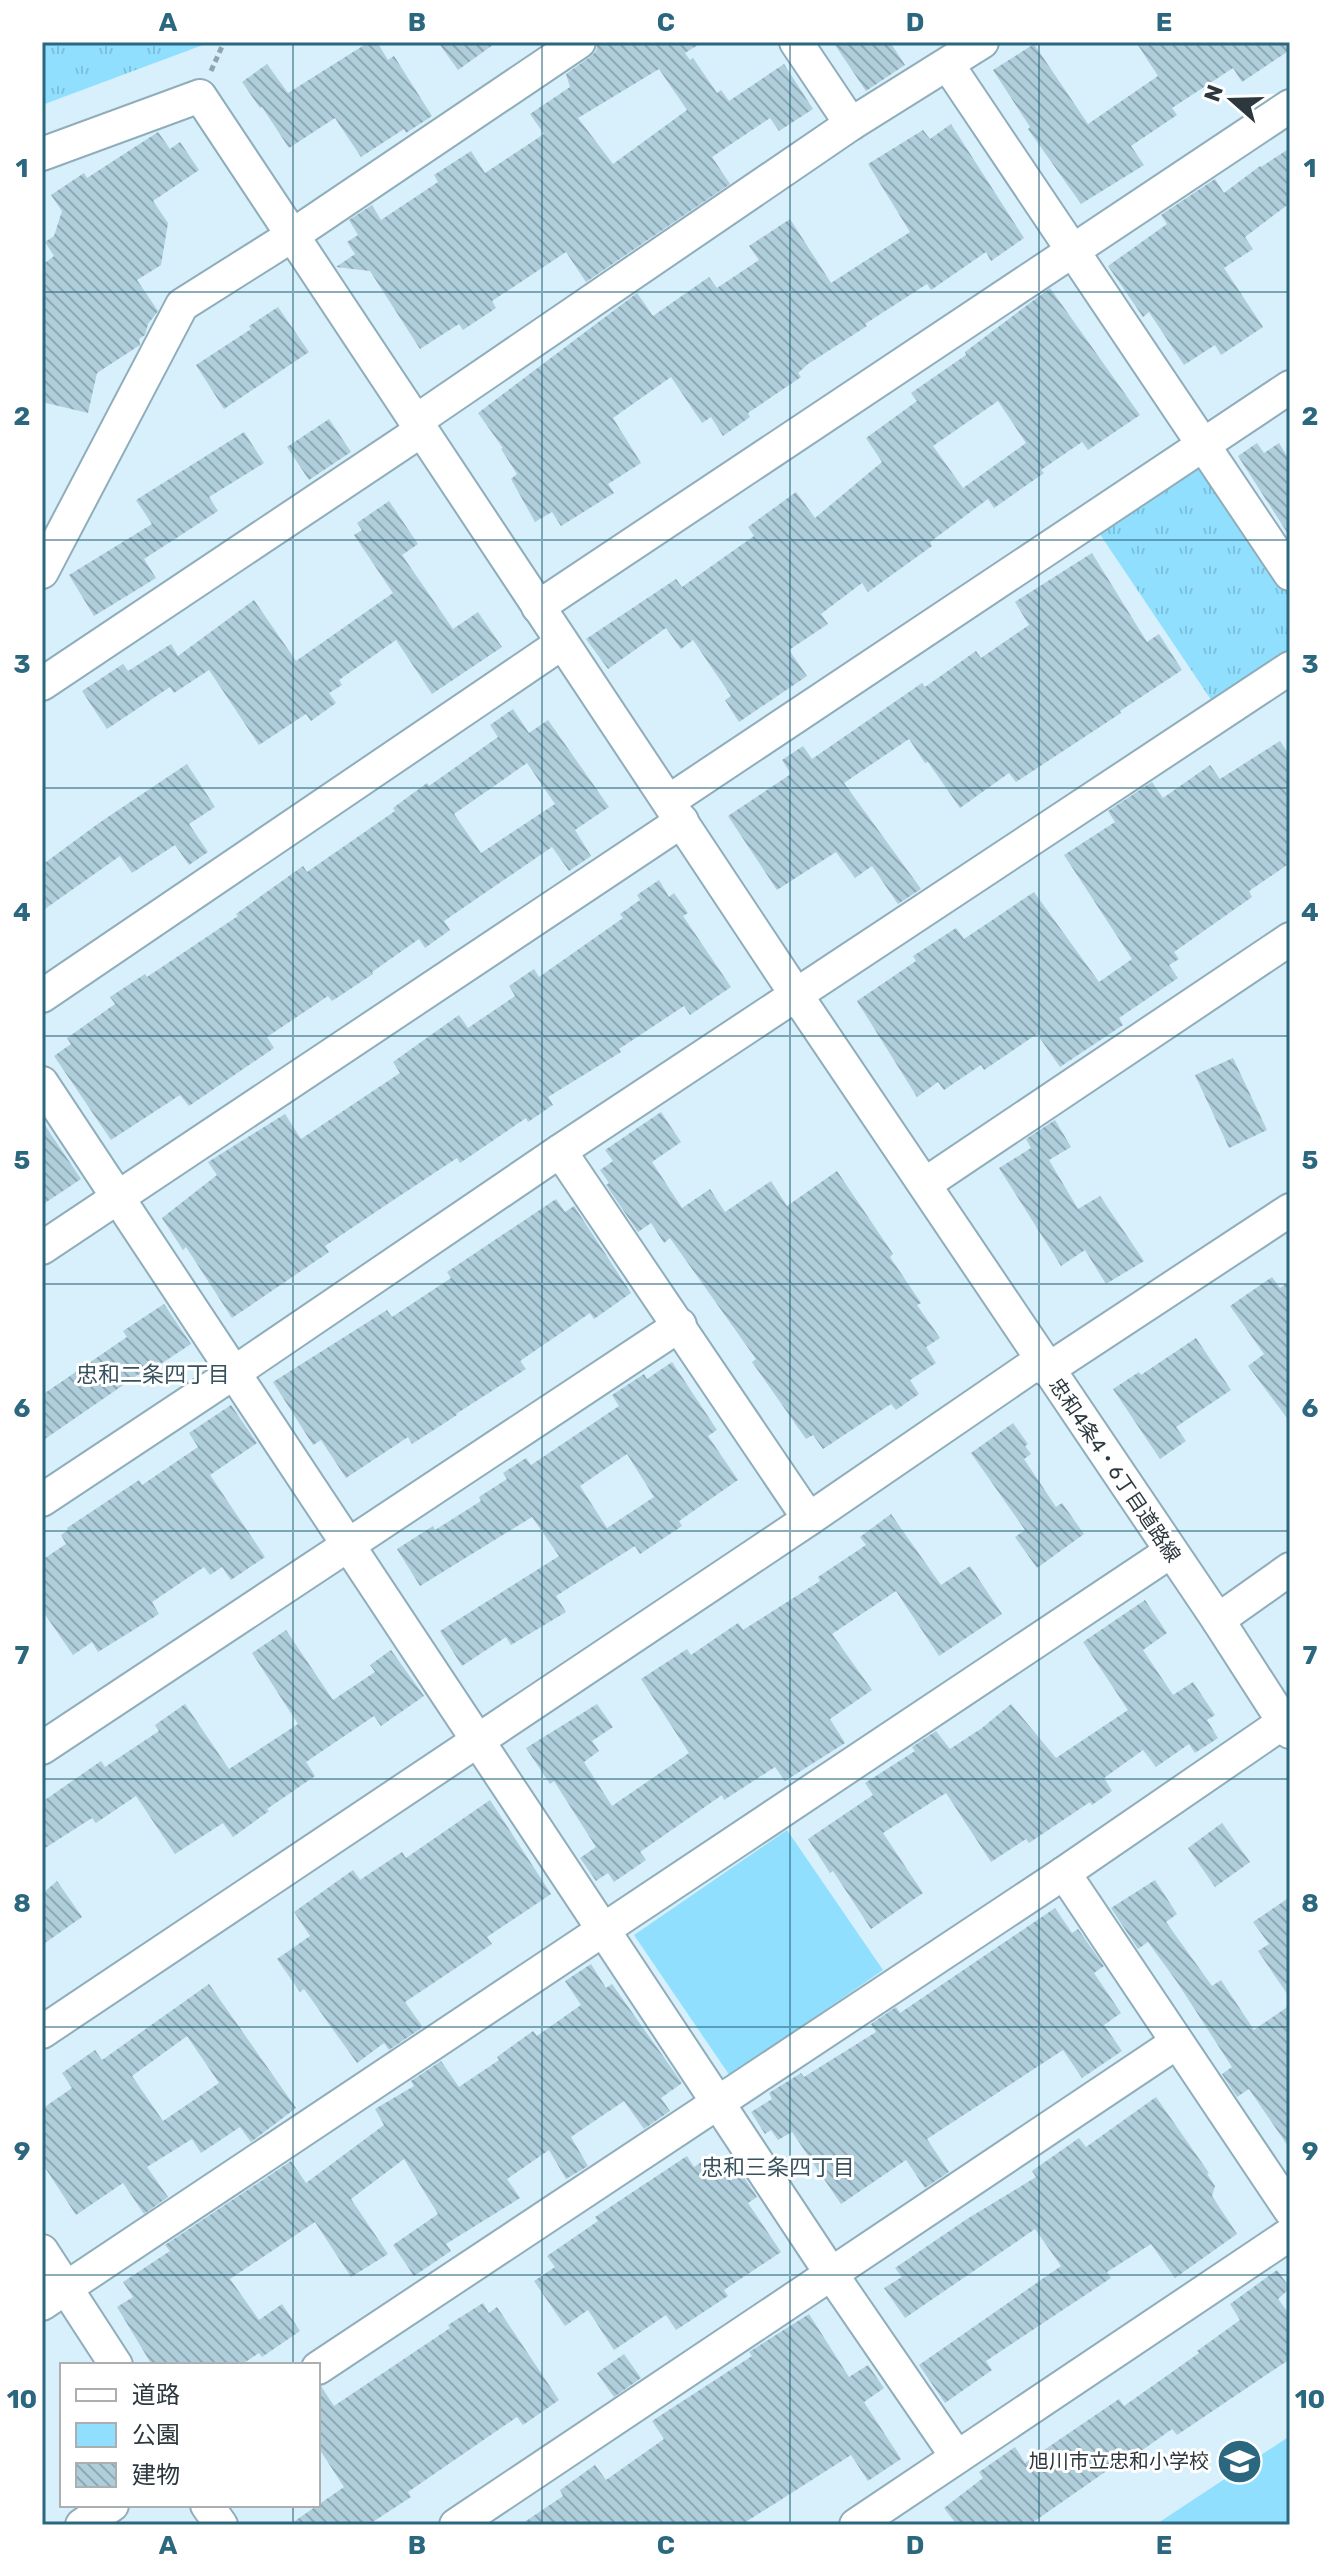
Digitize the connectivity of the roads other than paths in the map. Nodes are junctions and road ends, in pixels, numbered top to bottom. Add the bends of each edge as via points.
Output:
1 (579, 42) edge
2 (796, 42) edge
3 (982, 42) edge
4 (948, 65) junction
5 (1290, 106) edge
6 (851, 124) junction
7 (42, 154) edge
8 (293, 235) junction
9 (1074, 249) junction
10 (1290, 387) edge
11 (419, 425) junction
12 (1204, 444) junction
13 (42, 572) edge
14 (1290, 574) edge
15 (538, 607) junction
16 (562, 643) junction
17 (1290, 668) edge
18 (42, 684) edge
19 (675, 811) junction
20 (1290, 939) edge
21 (42, 996) edge
22 (797, 996) junction
23 (42, 1083) edge
24 (560, 1151) junction
25 (925, 1184) junction
26 (118, 1197) junction
27 (1290, 1210) edge
28 (42, 1248) edge
29 (680, 1325) junction
30 (1044, 1365) junction
31 (235, 1372) junction
32 (42, 1500) edge
33 (809, 1519) junction
34 (348, 1543) junction
35 (1170, 1552) junction
36 (1290, 1569) edge
37 (1218, 1620) junction
38 (1287, 1727) edge
39 (479, 1740) junction
40 (42, 1748) edge
41 (1064, 1873) junction
42 (605, 1930) junction
43 (42, 2032) edge
44 (1176, 2043) junction
45 (719, 2103) junction
46 (1290, 2210) edge
47 (1290, 2234) edge
48 (42, 2251) edge
49 (832, 2275) junction
50 (54, 2296) edge
51 (114, 2363) edge
52 (320, 2367) edge
53 (957, 2457) junction
54 (109, 2507) edge
55 (208, 2507) edge
56 (82, 2525) edge
57 (221, 2525) edge
58 (456, 2525) edge
59 (856, 2525) edge

1 - 8 street
2 - 6 street
3 - 4 street
4 - 6 street
4 - 9 street
5 - 9 street
6 - 11 street
7 - 8 street via 200,96
8 - 11 street
8 - 13 street via 182,305
9 - 12 street
9 - 15 street
10 - 12 street
11 - 15 street
11 - 18 street
12 - 14 street
12 - 19 street
15 - 16 street
16 - 19 street
16 - 21 street
17 - 22 street
19 - 22 street
19 - 26 street
20 - 25 street
22 - 24 street
22 - 25 street
23 - 26 street
24 - 29 street
24 - 31 street
25 - 30 street
26 - 28 street
26 - 31 street
27 - 30 street, 忠和4条4・6丁目道路線
29 - 33 street
29 - 34 street
30 - 33 street
30 - 35 street, 忠和4条4・6丁目道路線
31 - 32 street
31 - 34 street
33 - 39 street
34 - 39 street
34 - 40 street
35 - 37 street, 忠和4条4・6丁目道路線
35 - 42 street
36 - 37 street
37 - 38 street, 忠和4条4・6丁目道路線
38 - 41 street
39 - 42 street
39 - 43 street
41 - 44 street
41 - 45 street
42 - 45 street
42 - 50 street
44 - 46 street
44 - 49 street
45 - 49 street
45 - 52 street
47 - 53 street
48 - 50 street
49 - 53 street
49 - 58 street
50 - 51 street
53 - 59 street
54 - 56 street
55 - 57 street

